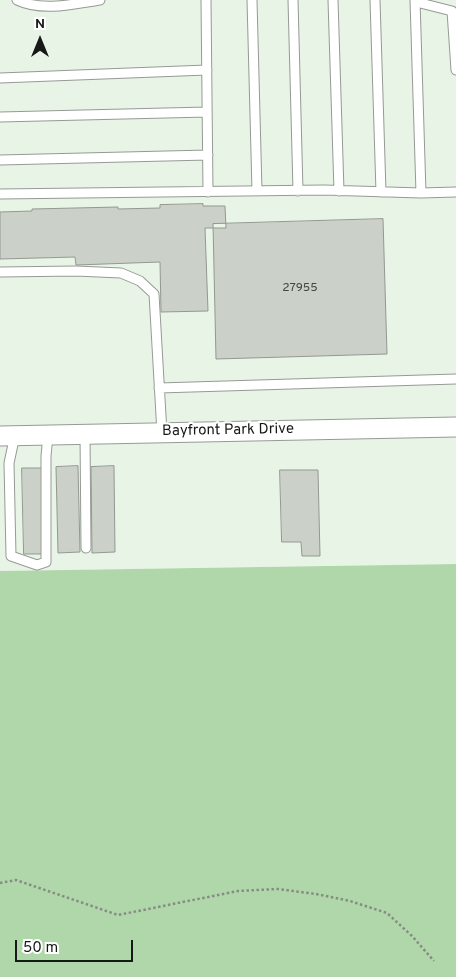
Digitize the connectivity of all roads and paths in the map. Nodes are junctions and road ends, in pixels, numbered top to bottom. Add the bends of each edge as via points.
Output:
1 (17, 0) edge
2 (100, 0) edge
3 (206, 0) edge
4 (252, 0) edge
5 (292, 0) edge
6 (333, 0) edge
7 (375, 0) edge
8 (415, 1) edge
9 (207, 70) junction
10 (456, 70) edge
11 (0, 78) edge
12 (207, 112) junction
13 (0, 118) edge
14 (208, 155) junction
15 (0, 160) edge
16 (257, 191) junction
17 (298, 191) junction
18 (339, 191) junction
19 (208, 192) junction
20 (381, 192) junction
21 (456, 192) edge
22 (420, 193) junction
23 (0, 194) edge
24 (0, 272) edge
25 (456, 380) edge
26 (159, 388) junction
27 (456, 427) edge
28 (162, 433) junction
29 (85, 434) junction
30 (7, 435) edge
31 (48, 435) junction
32 (86, 548) dead end
33 (0, 883) edge
34 (434, 961) dead end

1 - 2 lane via 46,6
3 - 9 lane
4 - 16 lane
5 - 17 lane
6 - 18 lane
7 - 20 lane
8 - 10 lane via 452,11
8 - 22 lane
9 - 11 lane
9 - 12 lane
12 - 13 lane
12 - 14 lane
14 - 15 lane
14 - 19 lane
16 - 17 lane
16 - 19 lane
17 - 18 lane
18 - 20 lane
19 - 23 lane
20 - 22 lane
21 - 22 lane
24 - 26 lane via 121,273 140,281 154,294
25 - 26 lane
26 - 28 lane
27 - 28 street, Bayfront Park Drive
28 - 29 street, Bayfront Park Drive
29 - 31 street, Bayfront Park Drive
29 - 32 lane
30 - 31 street, Bayfront Park Drive
30 - 31 lane via 11,556 38,564 46,562
33 - 34 path via 16,880 118,915 238,891 278,889 316,894 387,913

